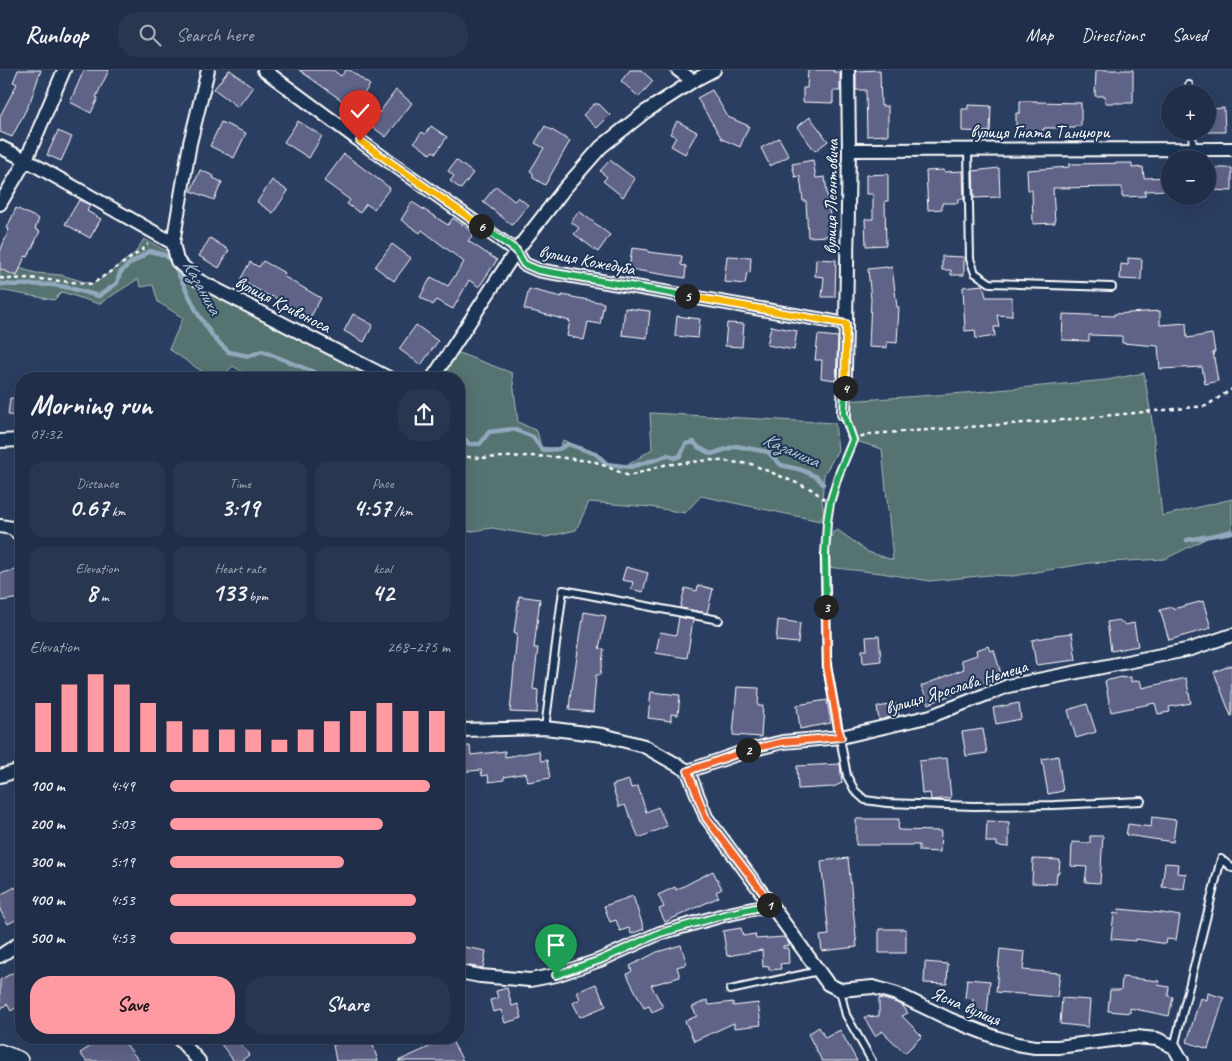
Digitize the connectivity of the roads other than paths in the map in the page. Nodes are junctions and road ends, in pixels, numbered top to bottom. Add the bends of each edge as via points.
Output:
1 (64, 70) edge
2 (208, 70) edge
3 (264, 70) edge
4 (678, 70) edge
5 (714, 70) edge
6 (848, 70) edge
7 (693, 81) junction
8 (1192, 140) edge
9 (0, 147) edge
10 (1193, 149) junction
11 (1232, 149) edge
12 (849, 150) junction
13 (968, 150) junction
14 (26, 160) junction
15 (0, 204) edge
16 (173, 243) junction
17 (516, 250) junction
18 (1112, 287) dead end
19 (846, 324) junction
20 (377, 372) edge
21 (437, 372) edge
22 (844, 414) road end
23 (15, 440) edge
24 (0, 441) edge
25 (825, 555) road end
26 (719, 620) dead end
27 (1232, 635) edge
28 (544, 728) junction
29 (465, 730) edge
30 (841, 737) junction
31 (688, 771) junction
32 (15, 772) edge
33 (0, 776) edge
34 (1142, 801) dead end
35 (1232, 868) edge
36 (772, 905) junction
37 (15, 946) edge
38 (0, 956) edge
39 (819, 971) junction
40 (465, 973) edge
41 (730, 990) dead end
42 (840, 990) junction
43 (184, 1044) edge
44 (1174, 1047) junction
45 (0, 1054) edge
46 (18, 1061) edge
47 (199, 1061) edge
48 (872, 1061) edge
49 (1182, 1061) edge

1 - 14 street
2 - 16 street via 190,143
3 - 17 street, вулиця Кожедуба
4 - 7 street
5 - 7 street
6 - 12 street, вулиця Леонтовича
7 - 17 street via 645,112 601,147
8 - 10 lane
9 - 14 street
10 - 11 street, вулиця Гната Танцюри
10 - 13 street, вулиця Гната Танцюри
12 - 13 street, вулиця Гната Танцюри
12 - 19 street, вулиця Леонтовича
13 - 18 lane via 970,258 975,273 990,283
14 - 15 street
14 - 16 street
16 - 20 street, вулиця Кривоноса via 177,261 198,280
17 - 19 street, вулиця Кожедуба via 524,264 538,270
17 - 21 street
19 - 22 street
23 - 24 street
25 - 30 lane via 827,666
26 - 28 lane via 563,590
27 - 30 street, вулиця Ярослава Нємеца via 1191,649 1008,686 932,716
28 - 29 street
28 - 31 street via 603,735 644,746
30 - 31 street, вулиця Ярослава Нємеца via 783,742
30 - 34 lane via 847,776 855,791 865,800 974,806
31 - 36 street via 706,818
32 - 33 street
35 - 44 lane via 1221,859
36 - 39 street
36 - 40 street via 660,933 600,960 547,977 530,980
37 - 38 street
39 - 41 lane
39 - 42 street via 828,984
42 - 44 street, Ясна вулиця via 873,987 896,994 949,1019 1016,1044 1058,1047 1136,1037 1157,1039
42 - 48 lane via 846,1014
43 - 47 street
44 - 49 street
45 - 46 street

